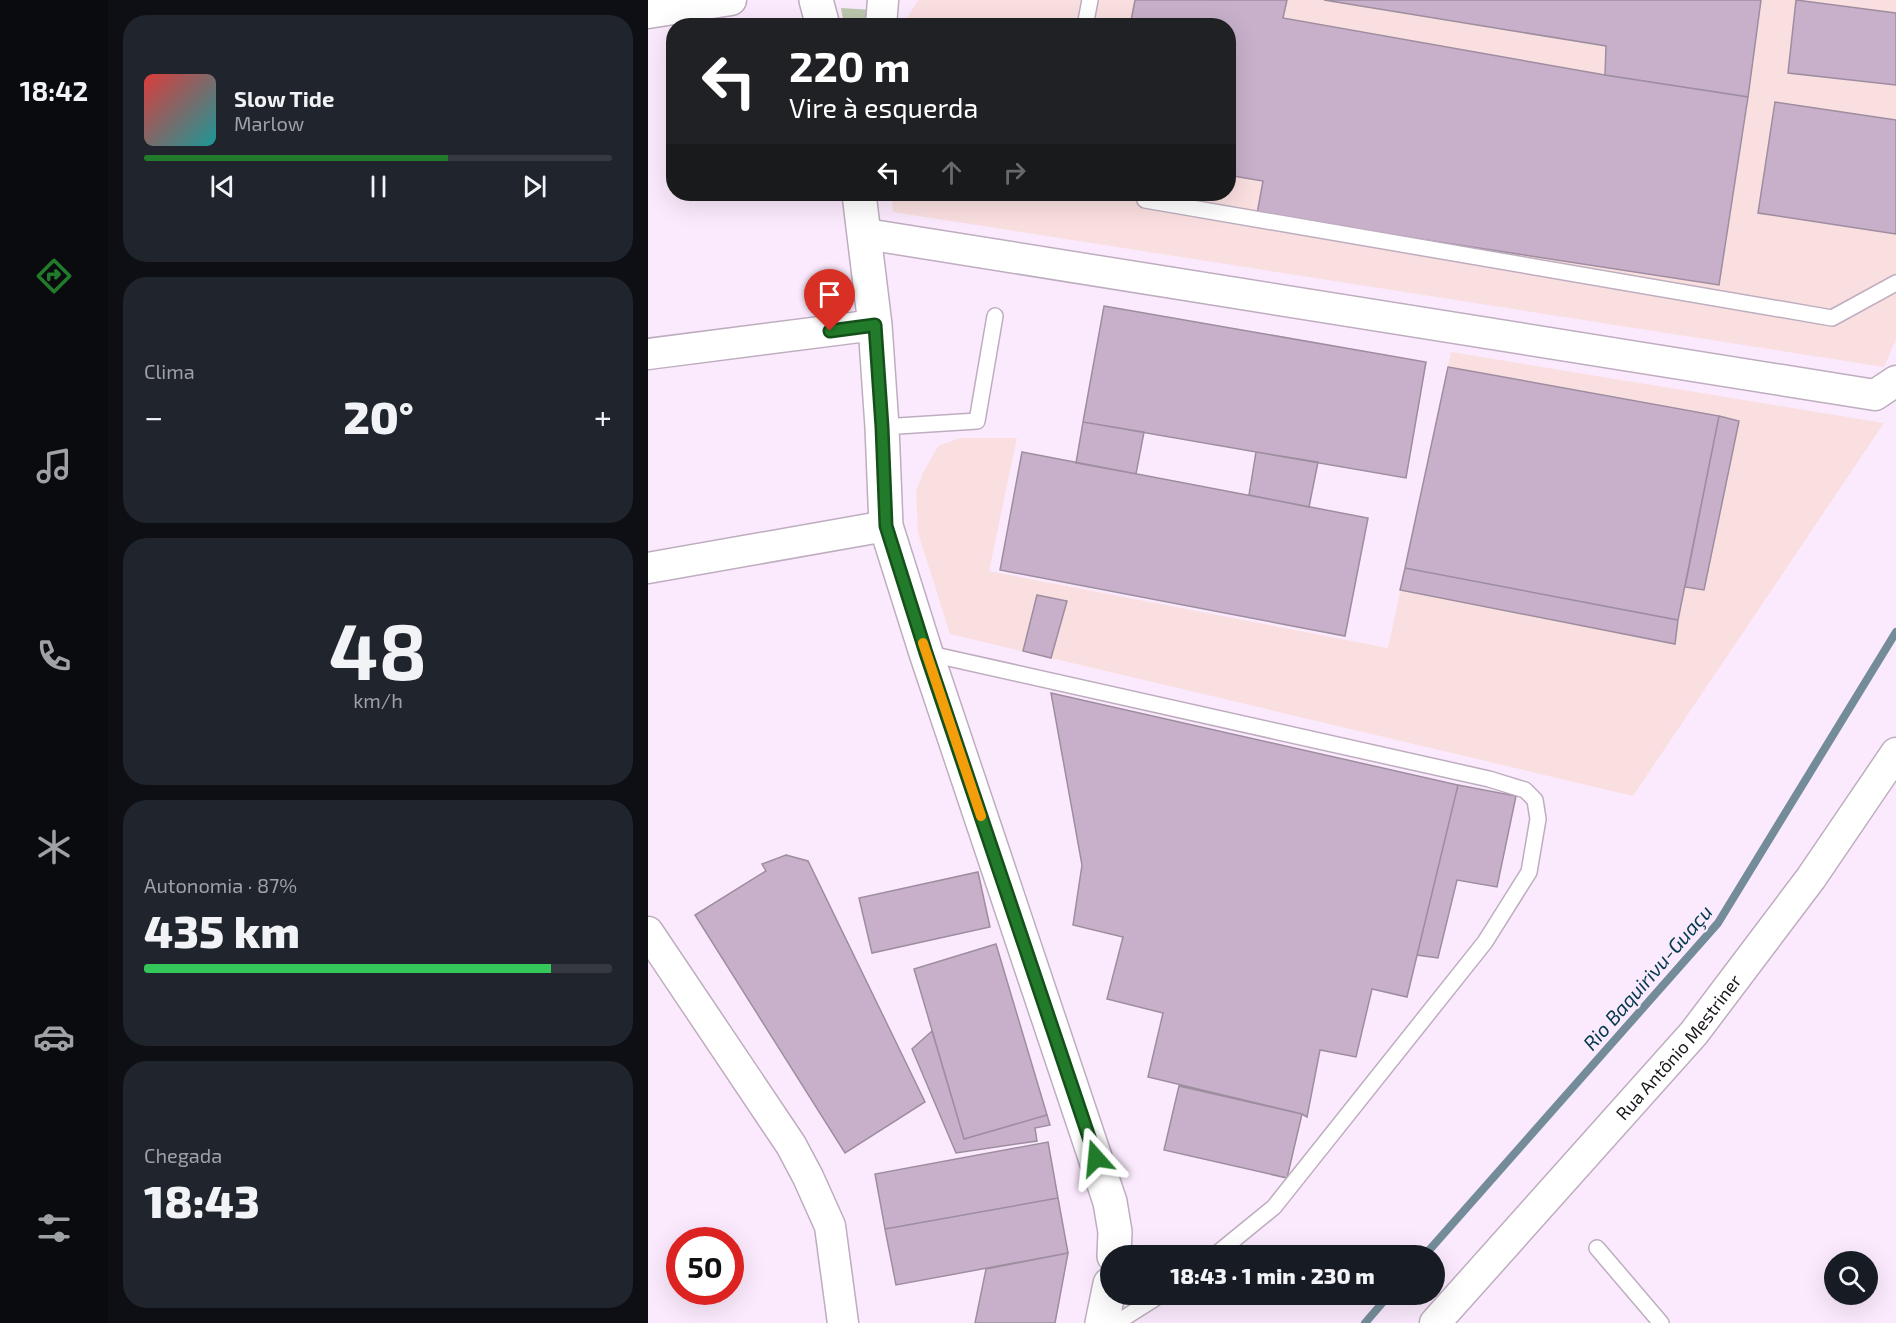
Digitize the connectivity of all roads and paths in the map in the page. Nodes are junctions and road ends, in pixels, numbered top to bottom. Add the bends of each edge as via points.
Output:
1 (731, 0) edge
2 (816, 0) edge
3 (883, 0) edge
4 (1090, 0) edge
5 (648, 14) edge
6 (821, 18) edge
7 (882, 18) edge
8 (1087, 18) edge
9 (860, 201) edge
10 (1151, 201) edge
11 (866, 234) junction
12 (1896, 282) edge
13 (995, 316) dead end
14 (875, 325) junction
15 (648, 354) edge
16 (1896, 381) edge
17 (882, 427) junction
18 (886, 526) junction
19 (648, 568) edge
20 (926, 653) junction
21 (1896, 753) edge
22 (648, 932) edge
23 (1115, 1245) edge
24 (1227, 1245) edge
25 (1597, 1248) dead end
26 (1106, 1305) edge
27 (1145, 1305) edge
28 (843, 1323) edge
29 (1102, 1323) edge
30 (1116, 1323) edge
31 (1436, 1323) edge
32 (1661, 1323) edge

1 - 5 street
2 - 6 main road
3 - 7 street
4 - 8 lane
9 - 11 main road
10 - 12 lane via 1832,318
11 - 14 main road
11 - 16 street via 1875,395
13 - 17 lane via 977,421
14 - 15 street
14 - 17 main road
17 - 18 main road
18 - 19 street
18 - 20 main road
20 - 23 main road via 1110,1202
20 - 24 lane via 1489,778 1525,790 1535,800 1538,819 1529,872 1485,942 1274,1207
21 - 31 street, Rua Antônio Mestriner via 1811,878 1694,1033
22 - 28 street via 791,1144 808,1177 830,1226
25 - 32 lane
26 - 29 main road
27 - 30 lane

